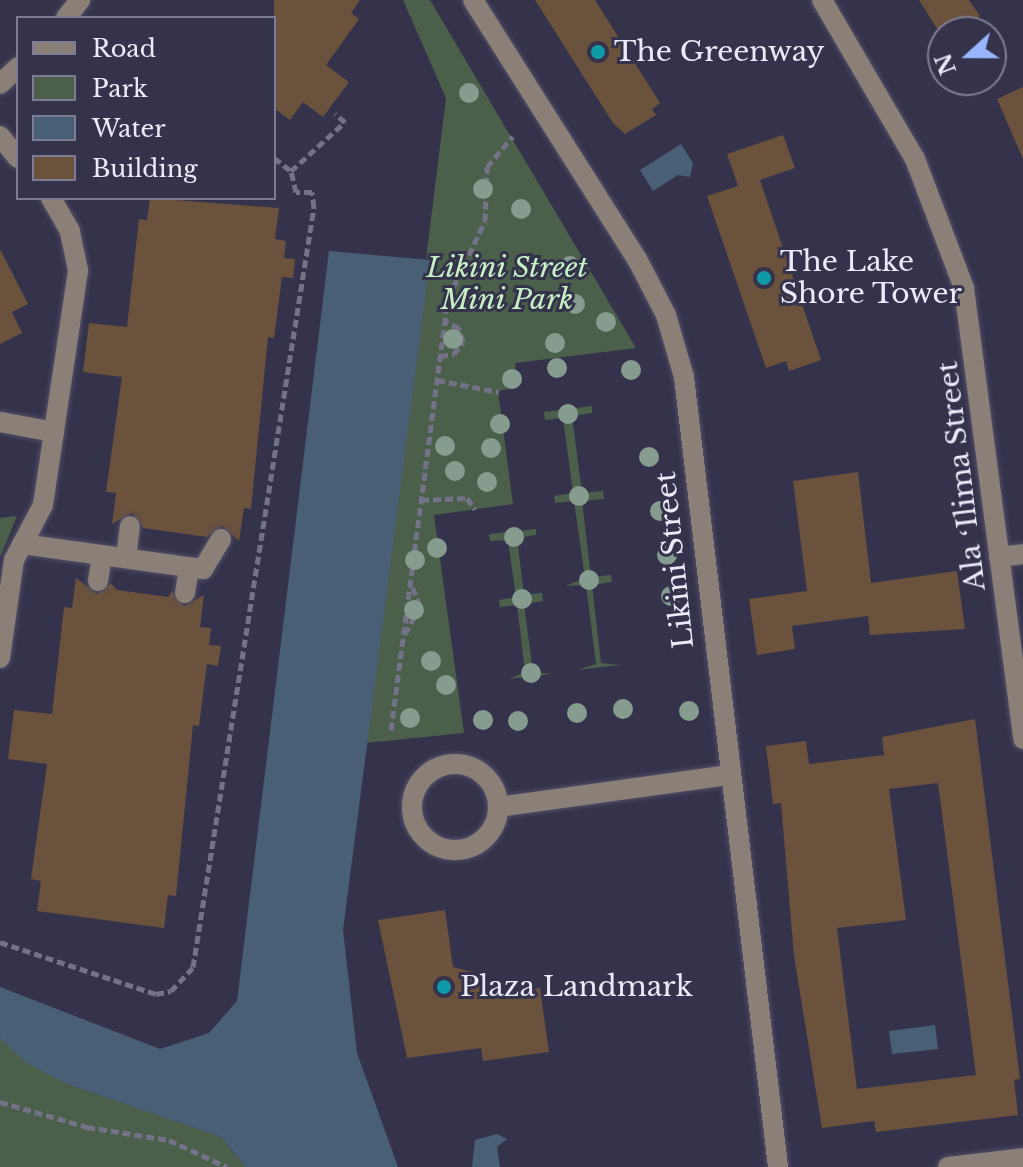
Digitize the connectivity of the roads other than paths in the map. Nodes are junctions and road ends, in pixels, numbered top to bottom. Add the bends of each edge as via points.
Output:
1 (80, 0) edge
2 (473, 0) edge
3 (822, 0) edge
4 (68, 16) edge
5 (16, 69) edge
6 (0, 84) edge
7 (0, 136) edge
8 (16, 156) edge
9 (52, 200) edge
10 (0, 422) edge
11 (54, 432) junction
12 (130, 526) dead end
13 (221, 539) dead end
14 (22, 544) junction
15 (1023, 554) edge
16 (102, 555) junction
17 (999, 557) junction
18 (126, 558) junction
19 (189, 567) junction
20 (98, 581) dead end
21 (185, 593) dead end
22 (0, 658) edge
23 (1023, 739) edge
24 (729, 775) junction
25 (498, 807) junction
26 (1023, 1158) edge
27 (778, 1167) edge
28 (948, 1167) edge

1 - 4 street
2 - 24 street, Likini Street via 666,315 684,377
3 - 17 street, Ala ʻIlima Street via 889,109 945,221 975,345
5 - 6 street
7 - 8 street
9 - 11 street via 70,231 78,270
10 - 11 street
11 - 14 street via 43,505
12 - 18 street
13 - 19 street via 203,569
14 - 16 street
14 - 22 street
15 - 17 street
16 - 18 street
16 - 20 street
17 - 23 street, Ala ʻIlima Street
18 - 19 street
19 - 21 street
24 - 25 street
24 - 27 street, Likini Street
25 - 25 street via 489,834 451,850 417,827 412,799 426,774 452,763 479,770
26 - 28 street

